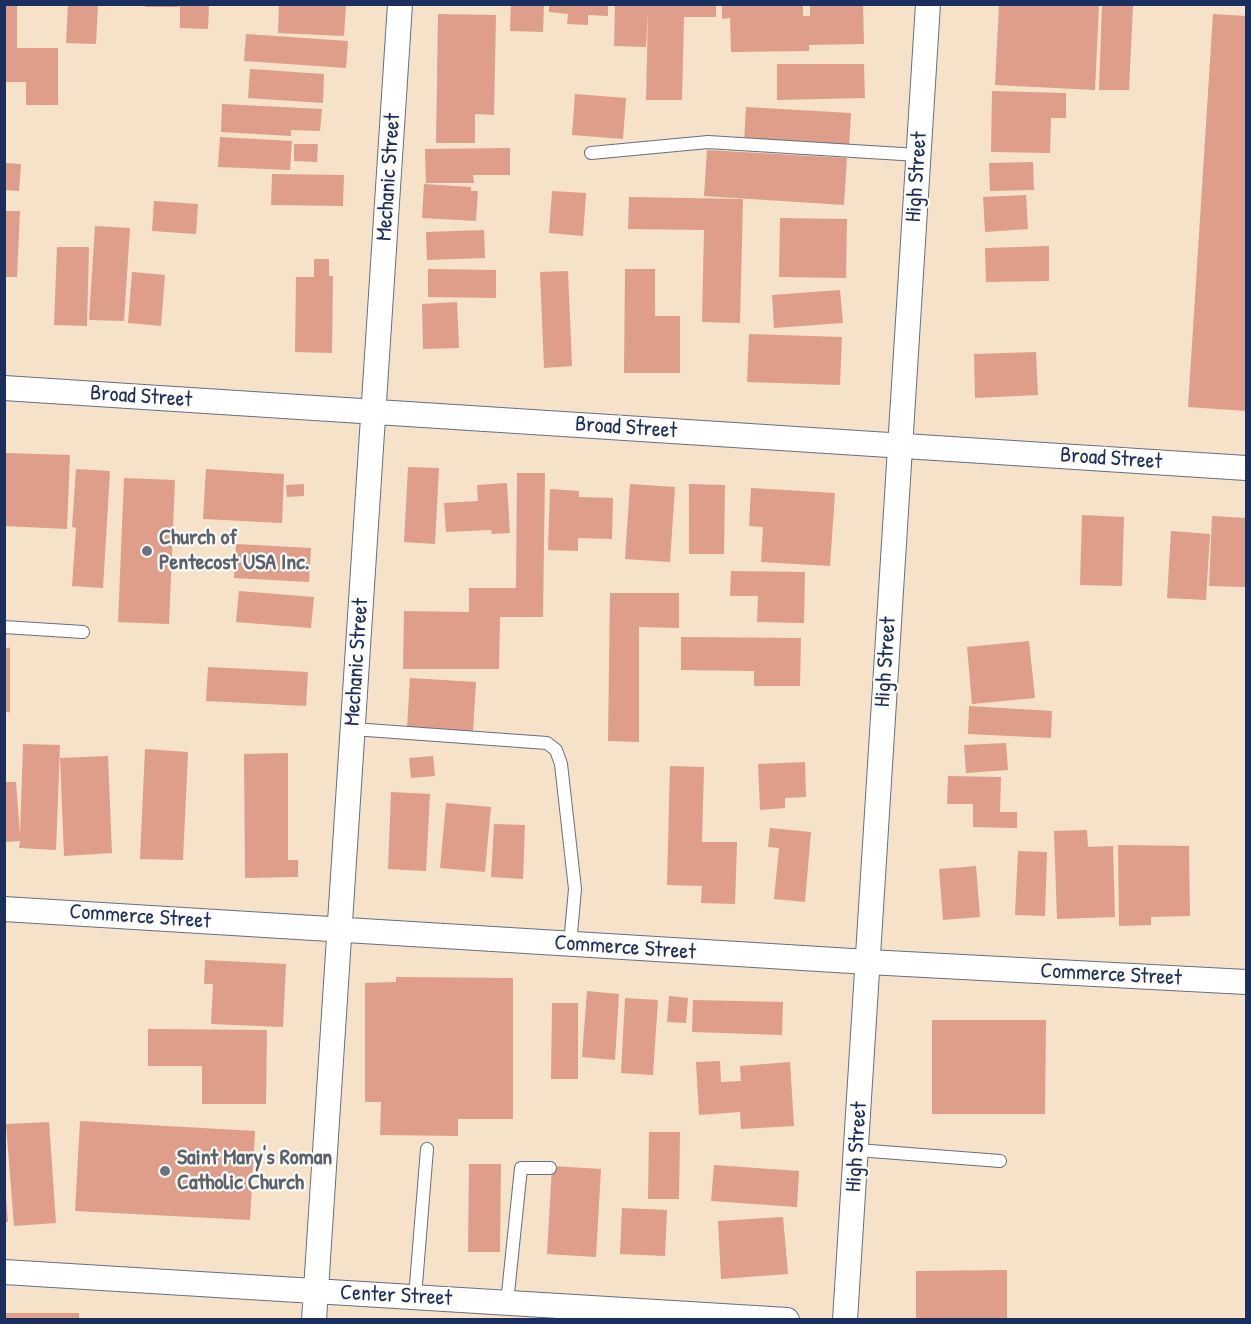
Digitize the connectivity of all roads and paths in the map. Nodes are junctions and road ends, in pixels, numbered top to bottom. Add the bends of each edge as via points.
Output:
1 (400, 4) edge
2 (928, 4) edge
3 (591, 153) dead end
4 (918, 155) junction
5 (4, 388) edge
6 (374, 412) junction
7 (900, 445) junction
8 (1246, 468) edge
9 (4, 627) edge
10 (83, 632) dead end
11 (353, 729) junction
12 (4, 909) edge
13 (339, 930) junction
14 (570, 944) junction
15 (868, 963) junction
16 (1246, 982) edge
17 (427, 1149) dead end
18 (856, 1150) junction
19 (1000, 1161) dead end
20 (550, 1168) dead end
21 (4, 1272) edge
22 (316, 1291) junction
23 (415, 1297) junction
24 (507, 1303) junction
25 (314, 1320) edge
26 (788, 1320) edge
27 (845, 1320) edge

1 - 6 street, Mechanic Street
2 - 4 street, High Street
3 - 4 lane via 708,142
4 - 7 street, High Street
5 - 6 street, Broad Street
6 - 7 street, Broad Street
6 - 11 street, Mechanic Street
7 - 8 street, Broad Street
7 - 15 street, High Street
9 - 10 lane
11 - 13 street, Mechanic Street
11 - 14 lane via 547,743 556,750 561,764 574,889
12 - 13 street, Commerce Street
13 - 14 street, Commerce Street
13 - 22 street, Mechanic Street
14 - 15 street, Commerce Street
15 - 16 street, Commerce Street
15 - 18 street, High Street
17 - 23 lane
18 - 19 lane
18 - 27 street, High Street
20 - 24 lane via 521,1168
21 - 22 street, Center Street
22 - 23 street, Center Street
22 - 25 street, Mechanic Street
23 - 24 street, Center Street
24 - 26 street, Center Street

